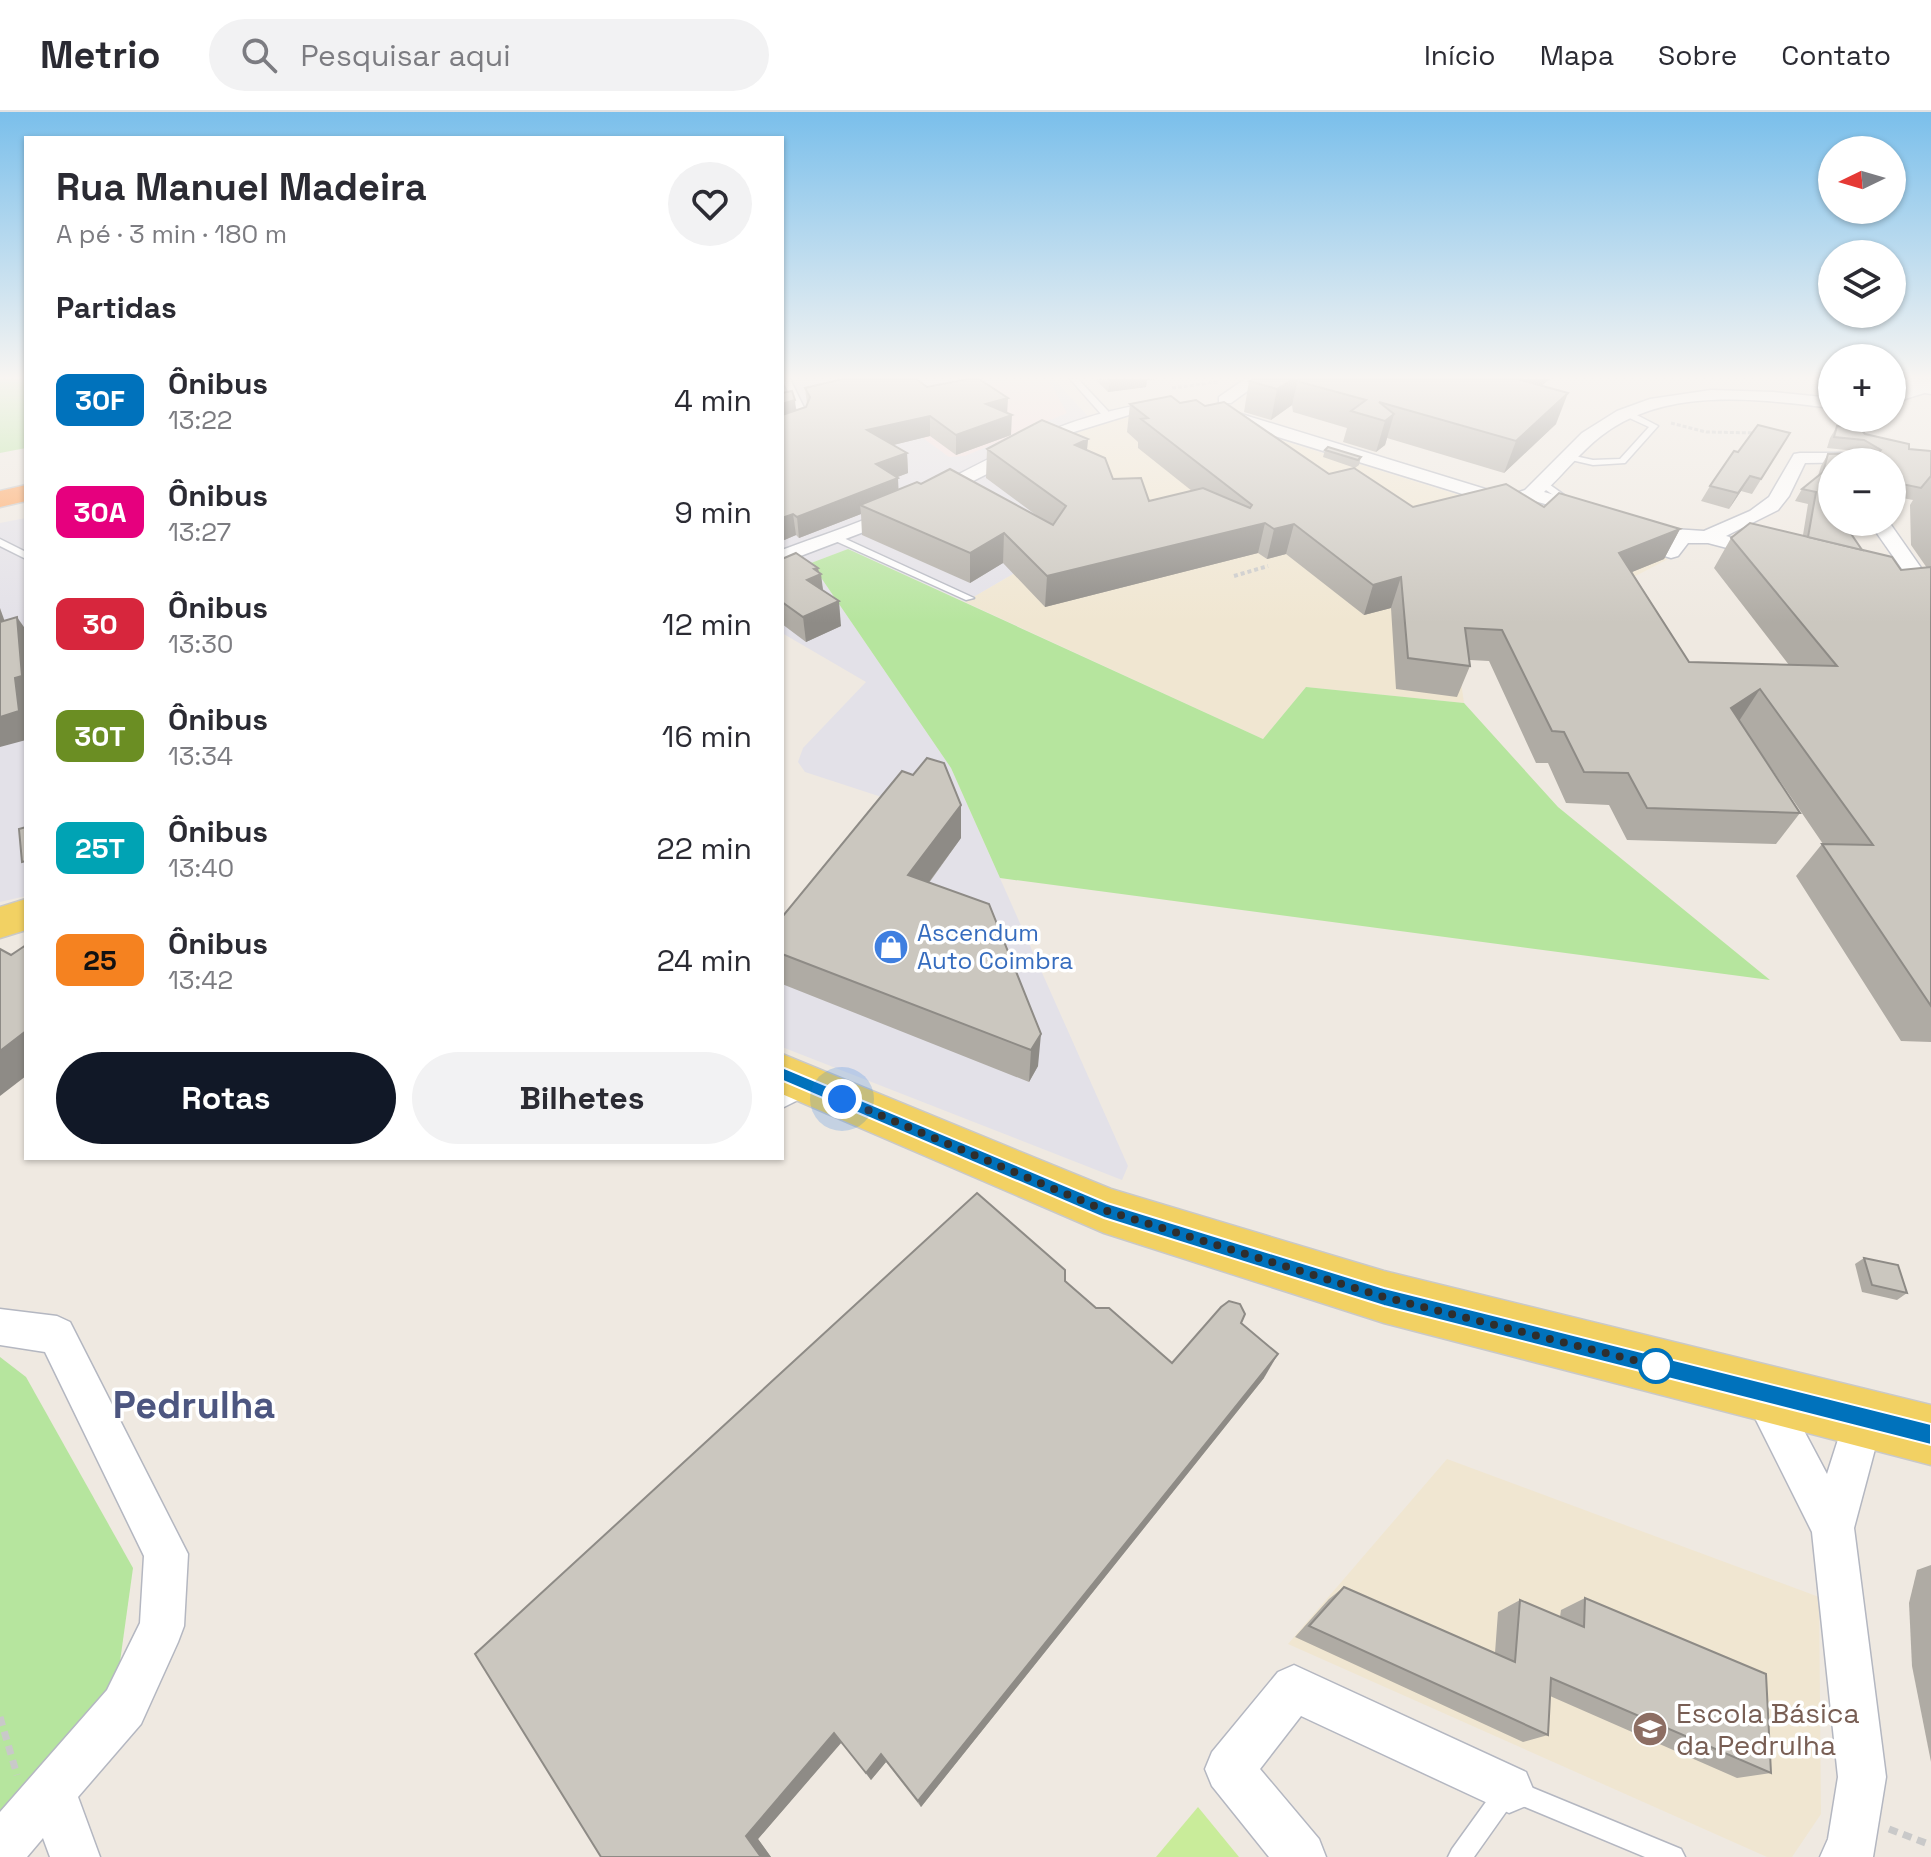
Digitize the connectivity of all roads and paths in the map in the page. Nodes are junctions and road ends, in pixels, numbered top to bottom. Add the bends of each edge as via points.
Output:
1 (994, 460) edge
2 (1385, 460) edge
3 (1567, 460) edge
4 (1583, 460) edge
5 (1623, 460) edge
6 (1798, 460) edge
7 (24, 480) edge
8 (0, 485) edge
9 (24, 493) edge
10 (0, 499) edge
11 (1539, 499) junction
12 (1608, 524) junction
13 (1890, 536) edge
14 (834, 537) junction
15 (1708, 537) junction
16 (0, 542) edge
17 (24, 555) edge
18 (784, 556) edge
19 (1791, 560) edge
20 (1268, 566) dead end
21 (1234, 576) dead end
22 (1894, 581) edge
23 (1927, 585) edge
24 (969, 598) dead end
25 (24, 901) edge
26 (0, 908) edge
27 (24, 915) edge
28 (0, 923) edge
29 (792, 1087) edge
30 (0, 1327) edge
31 (1762, 1392) junction
32 (1863, 1419) junction
33 (1931, 1435) edge
34 (1833, 1528) junction
35 (0, 1717) edge
36 (1509, 1789) junction
37 (40, 1806) junction
38 (1859, 1840) edge
39 (1931, 1845) edge
40 (0, 1850) edge
41 (75, 1857) edge
42 (1301, 1857) edge
43 (1460, 1857) edge
44 (1673, 1857) edge

1 - 14 street
2 - 11 street via 1494,496
3 - 11 street
4 - 5 lane
6 - 15 street via 1772,506
7 - 8 highway
9 - 10 highway
11 - 12 street
11 - 12 street via 1577,508
12 - 15 street via 1671,552 1682,537
13 - 23 street
14 - 18 street
14 - 24 lane
15 - 19 street
16 - 17 lane
20 - 21 path
22 - 23 street
25 - 26 main road
27 - 28 main road
29 - 31 main road via 1104,1210 1384,1297
30 - 37 street via 57,1335 166,1554 162,1626 124,1707
31 - 32 main road
31 - 34 street
32 - 33 main road
32 - 34 street
34 - 38 street via 1862,1777 1851,1849
35 - 37 path
36 - 42 street via 1294,1688 1229,1769
36 - 43 lane
36 - 44 lane
37 - 40 street
37 - 41 street
38 - 39 path

